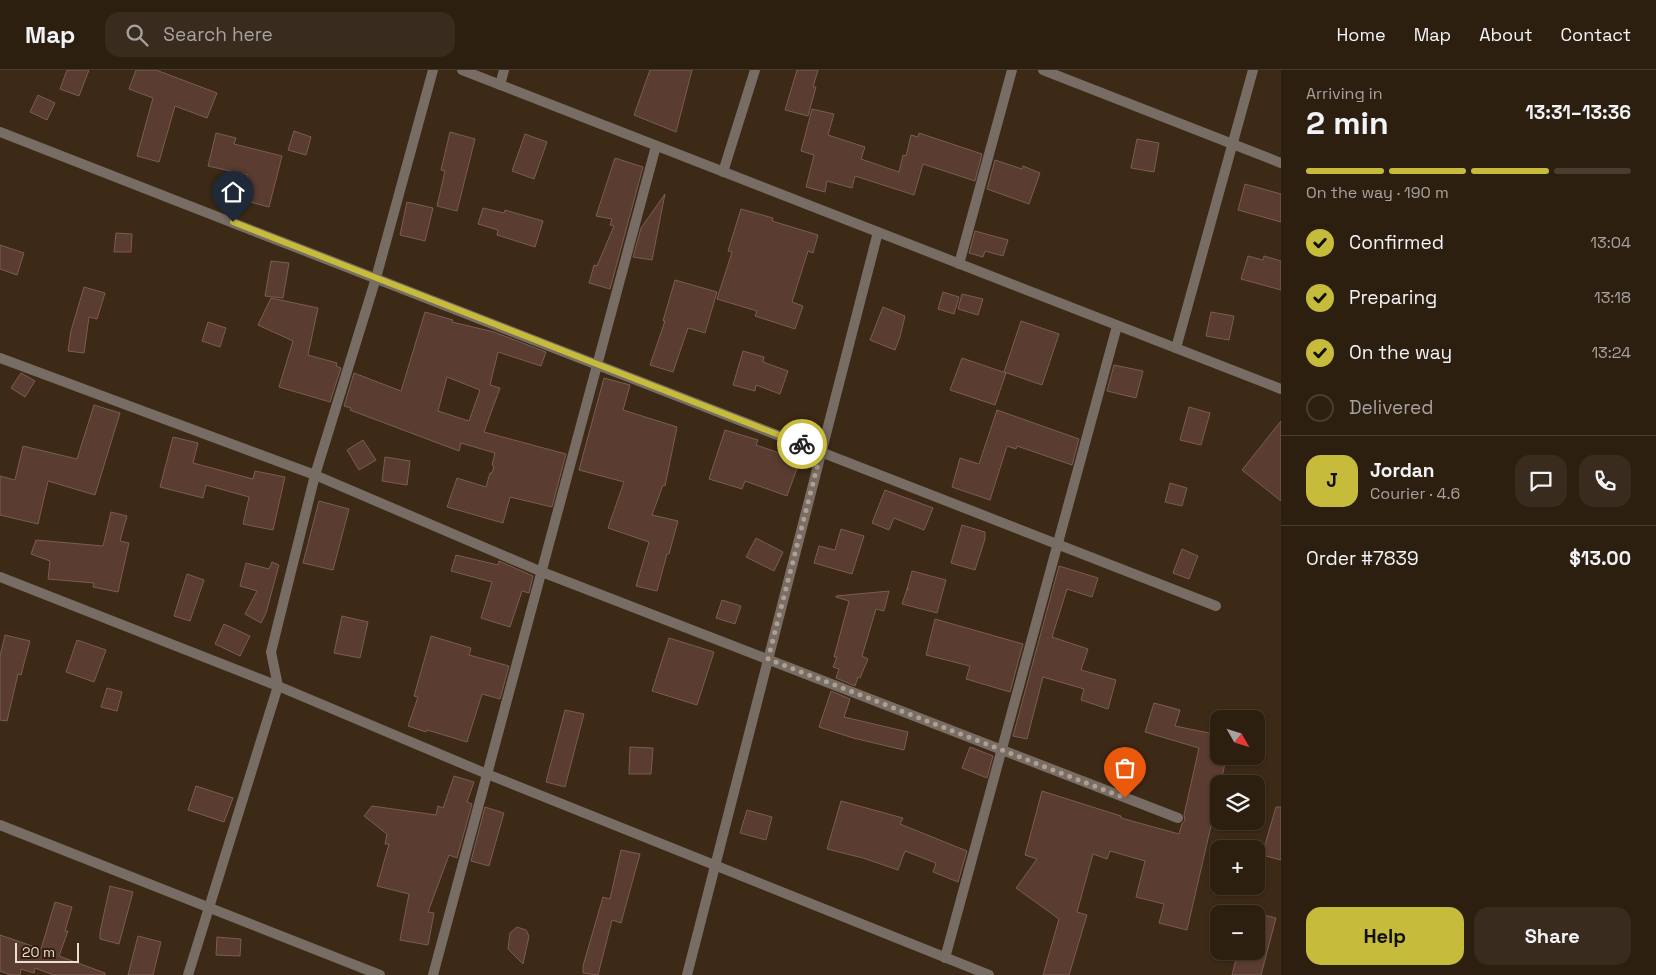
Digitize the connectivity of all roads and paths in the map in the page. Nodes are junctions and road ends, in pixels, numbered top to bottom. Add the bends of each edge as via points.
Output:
1 (433, 70) edge
2 (462, 70) edge
3 (504, 70) edge
4 (755, 70) edge
5 (1012, 70) edge
6 (1043, 70) edge
7 (1253, 70) edge
8 (500, 85) junction
9 (0, 132) edge
10 (1232, 143) junction
11 (656, 146) junction
12 (1281, 163) edge
13 (723, 172) junction
14 (878, 232) junction
15 (959, 264) junction
16 (376, 278) junction
17 (1117, 326) junction
18 (1176, 348) junction
19 (0, 358) edge
20 (597, 365) junction
21 (1281, 389) edge
22 (821, 452) junction
23 (315, 476) junction
24 (1058, 544) junction
25 (542, 572) junction
26 (0, 577) edge
27 (1216, 606) dead end
28 (768, 659) junction
29 (278, 686) junction
30 (1002, 750) junction
31 (487, 774) junction
32 (1178, 818) dead end
33 (0, 825) edge
34 (716, 866) junction
35 (208, 907) junction
36 (945, 958) junction
37 (188, 975) edge
38 (380, 975) edge
39 (433, 975) edge
40 (688, 975) edge
41 (989, 975) edge

1 - 16 street
2 - 8 street
3 - 8 street
4 - 13 street
5 - 15 street
6 - 10 street
7 - 10 street
8 - 11 street
9 - 16 street
10 - 12 street
10 - 18 street
11 - 13 street
11 - 20 street
13 - 14 street
14 - 15 street
14 - 22 street
15 - 17 street
16 - 20 street
16 - 23 street
17 - 18 street
17 - 24 street
18 - 21 street
19 - 23 street
20 - 22 street
20 - 25 street
22 - 24 street
22 - 28 street
23 - 25 street
23 - 29 street via 271,652
24 - 27 street
24 - 30 street
25 - 28 street
25 - 31 street
26 - 29 street
28 - 30 street
28 - 34 street
29 - 31 street
29 - 35 street
30 - 32 street
30 - 36 street
31 - 34 street
31 - 39 street
33 - 35 street
34 - 36 street
34 - 40 street
35 - 37 street
35 - 38 street
36 - 41 street

